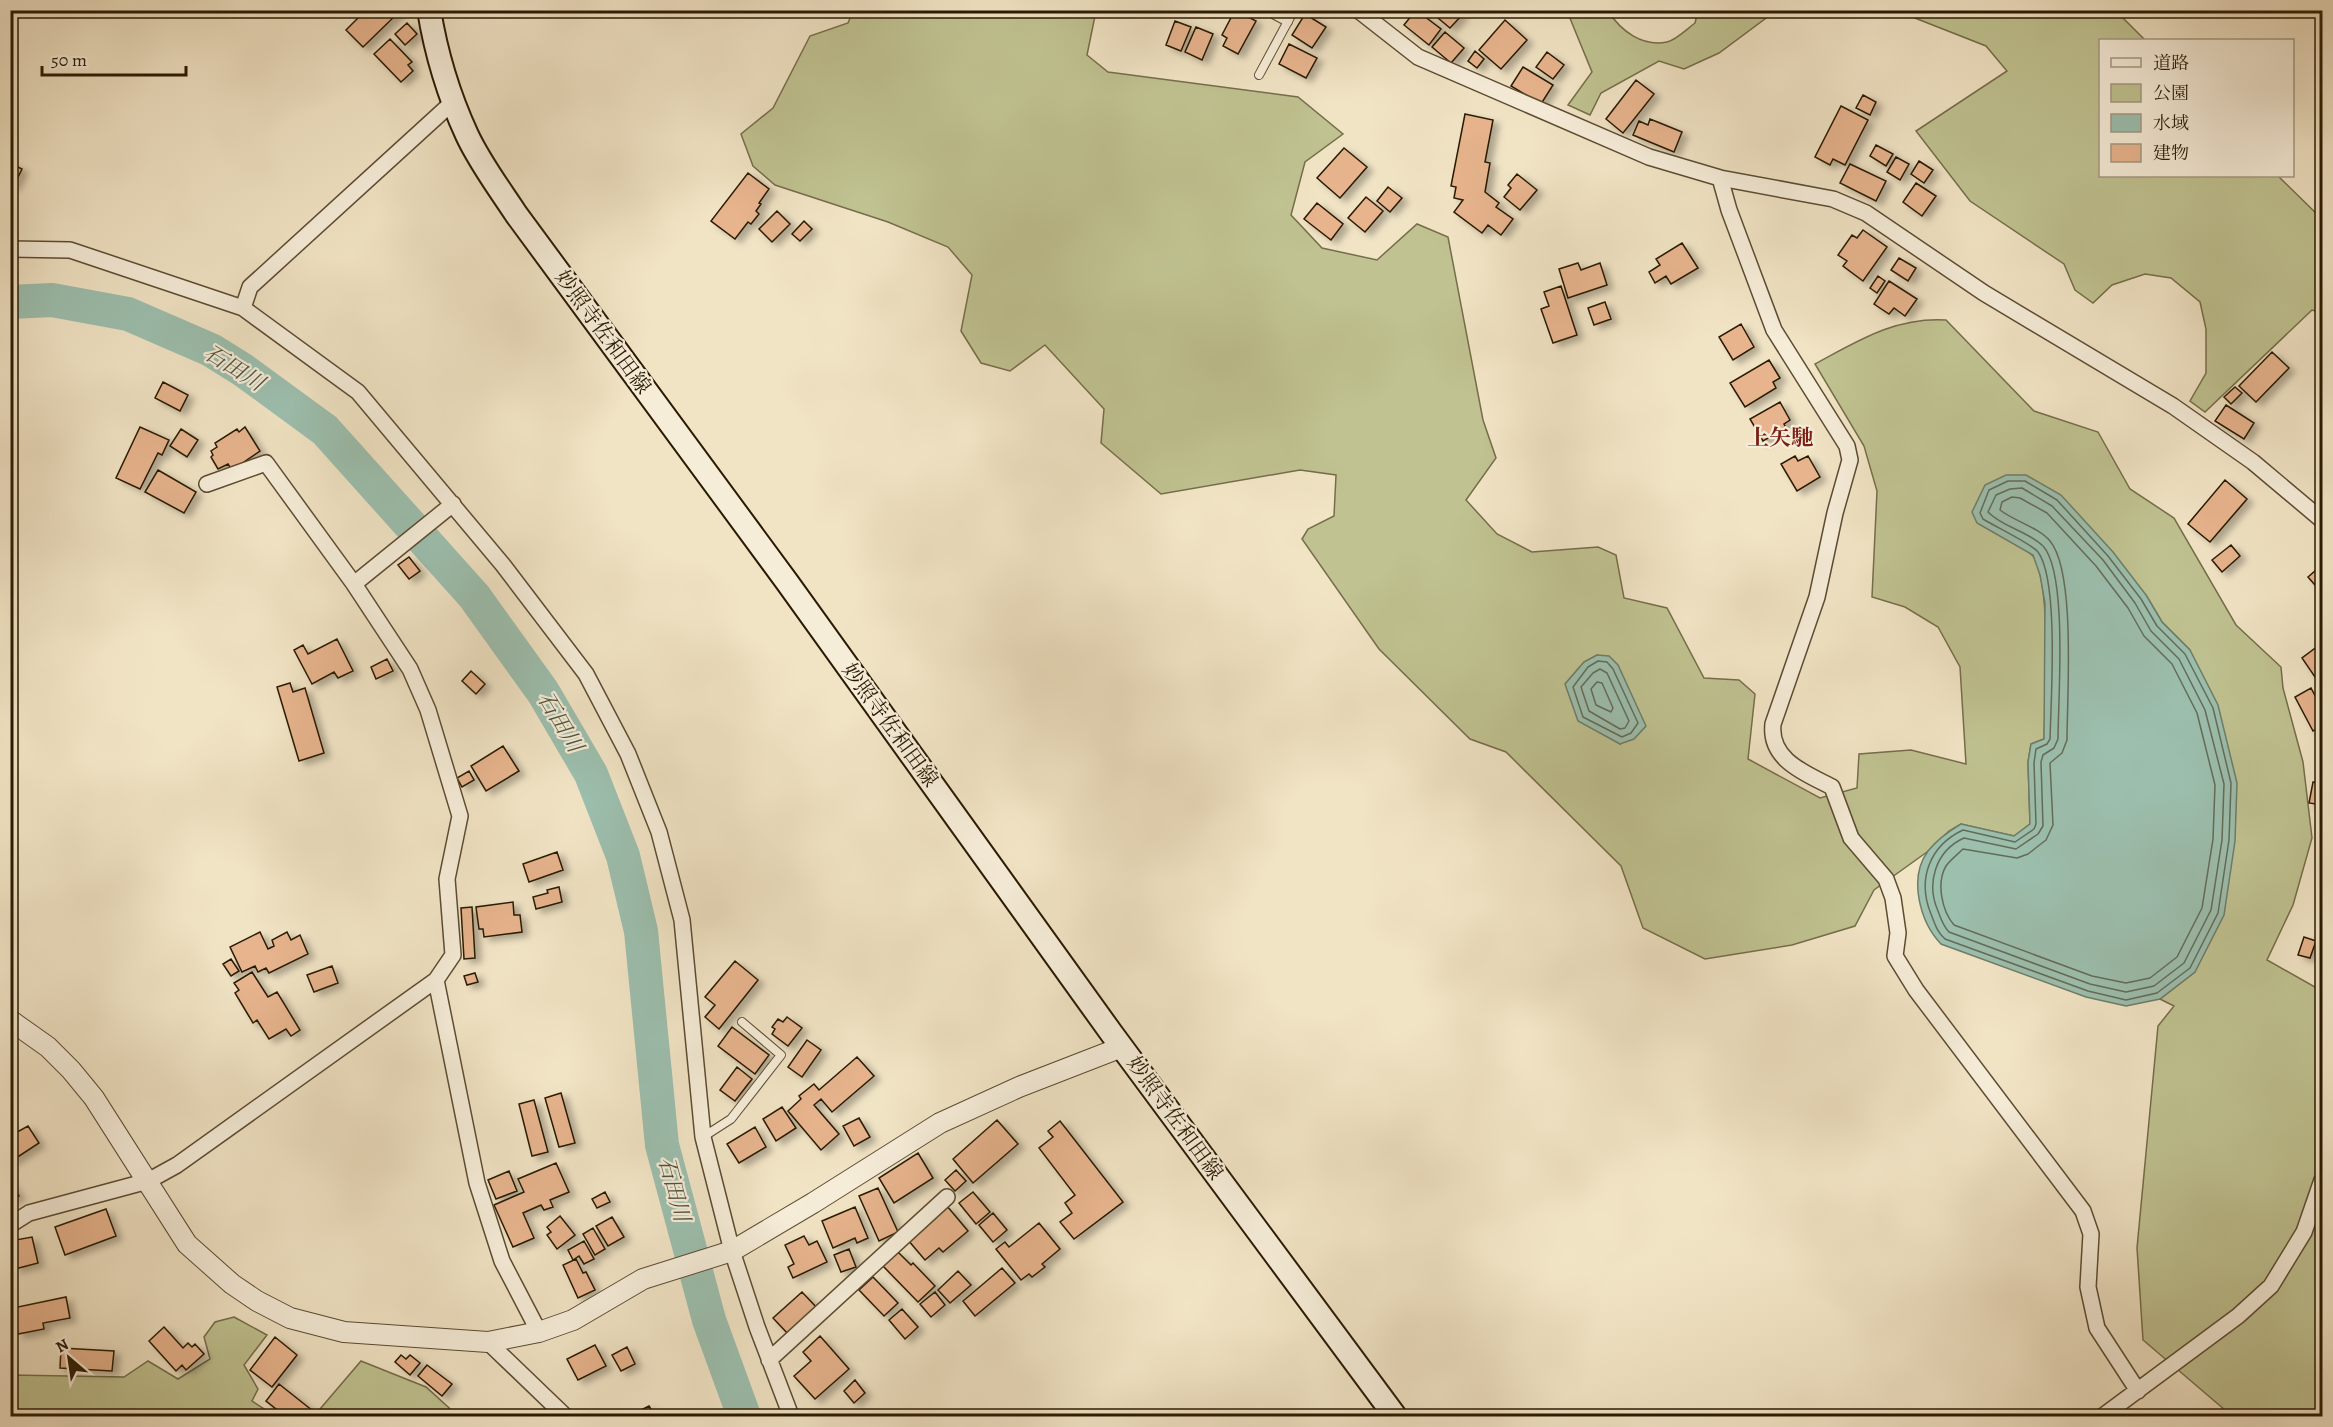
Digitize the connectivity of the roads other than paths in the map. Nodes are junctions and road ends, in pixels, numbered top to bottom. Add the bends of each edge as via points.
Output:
1 (429, 10) edge
2 (1265, 10) edge
3 (1294, 10) edge
4 (1358, 10) edge
5 (1288, 22) junction
6 (1259, 75) dead end
7 (454, 101) junction
8 (1720, 178) junction
9 (10, 249) edge
10 (243, 308) junction
11 (207, 484) dead end
12 (447, 508) junction
13 (2322, 520) edge
14 (354, 584) junction
15 (436, 980) junction
16 (10, 1020) edge
17 (742, 1022) dead end
18 (1122, 1047) junction
19 (703, 1137) junction
20 (2322, 1180) edge
21 (148, 1181) junction
22 (947, 1197) dead end
23 (10, 1225) edge
24 (726, 1253) junction
25 (538, 1332) junction
26 (488, 1342) junction
27 (769, 1360) junction
28 (2138, 1391) junction
29 (565, 1416) edge
30 (790, 1416) edge
31 (1395, 1416) edge
32 (2103, 1416) edge

1 - 7 main road, 妙照寺佐和田線 via 433,36
2 - 5 lane
3 - 5 lane
4 - 8 street via 1418,57 1649,158
5 - 6 lane
7 - 10 street via 250,287
7 - 18 main road, 妙照寺佐和田線 via 482,164 516,214 788,582
8 - 13 street via 1833,199 1866,213 1984,293 2173,406 2253,462
8 - 28 street via 1774,330 1847,446 1850,460 1817,597 1772,736 1786,762 1832,787 1851,838 1886,879 1898,933 1895,956 1916,990 2083,1211 2091,1234 2088,1287 2097,1328
9 - 10 street via 70,250
10 - 12 street via 357,392
11 - 14 street via 267,463
12 - 14 street
12 - 19 street via 503,565 586,674 628,754 659,832 682,920
14 - 15 street via 410,669 428,710 460,816 447,879 453,955
15 - 21 street via 177,1165
15 - 25 street via 477,1183 502,1261
16 - 21 street via 48,1047 71,1070
17 - 19 lane via 781,1055 731,1119
18 - 24 street via 940,1123
18 - 31 main road, 妙照寺佐和田線
19 - 24 street
20 - 28 street via 2304,1232 2271,1286 2238,1316
21 - 23 street via 29,1213
21 - 26 street via 188,1244 232,1284 290,1318 344,1332
22 - 27 street
24 - 25 street via 643,1279 573,1320
24 - 27 street
25 - 26 street
26 - 29 street
27 - 30 street
28 - 32 street

